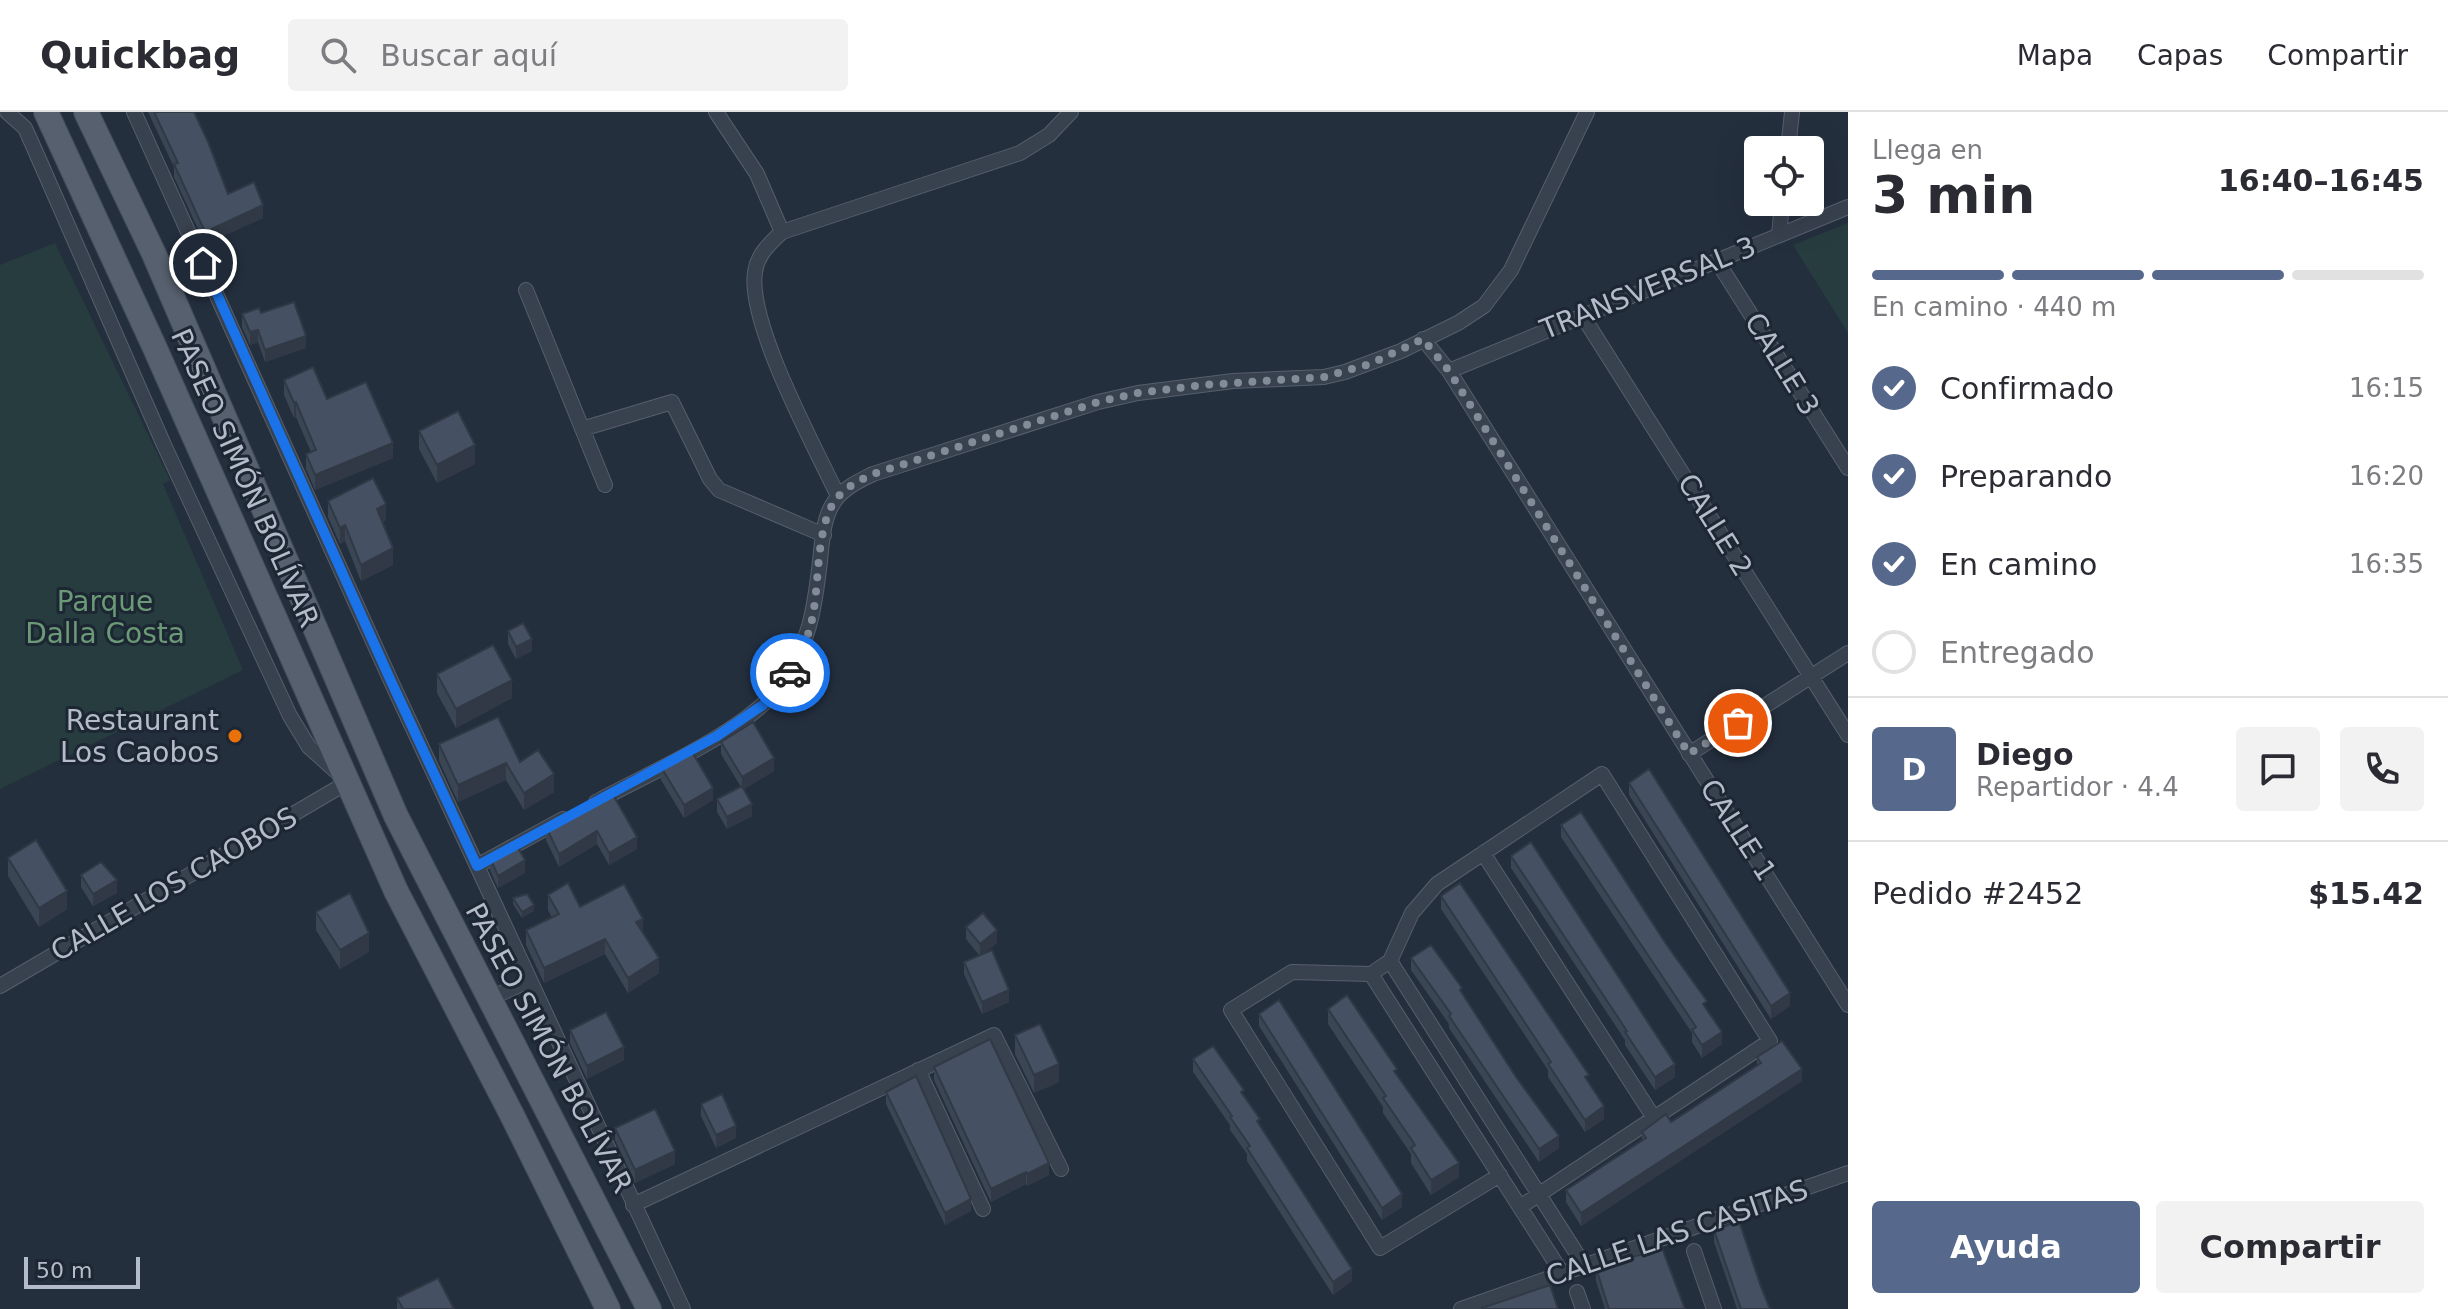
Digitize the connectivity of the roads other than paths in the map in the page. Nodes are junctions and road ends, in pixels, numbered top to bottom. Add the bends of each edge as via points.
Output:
1 (7, 112) edge
2 (86, 112) edge
3 (134, 112) edge
4 (716, 112) edge
5 (1071, 112) edge
6 (1587, 112) edge
7 (1792, 112) edge
8 (46, 114) edge
9 (25, 128) junction
10 (1789, 136) edge
11 (1848, 207) edge
12 (1781, 216) edge
13 (782, 232) junction
14 (1779, 235) junction
15 (1717, 261) junction
16 (526, 290) dead end
17 (1582, 315) junction
18 (1423, 339) junction
19 (1449, 371) junction
20 (582, 429) junction
21 (1848, 468) edge
22 (605, 485) dead end
23 (838, 496) junction
24 (824, 535) junction
25 (1848, 653) edge
26 (1811, 676) junction
27 (1848, 735) edge
28 (1689, 754) junction
29 (373, 766) junction
30 (348, 782) junction
31 (1483, 853) junction
32 (477, 866) junction
33 (1390, 961) junction
34 (1371, 974) junction
35 (530, 980) junction
36 (0, 986) edge
37 (489, 999) junction
38 (1848, 1005) edge
39 (918, 1070) junction
40 (1654, 1118) junction
41 (1061, 1169) dead end
42 (1848, 1173) edge
43 (1500, 1175) junction
44 (1540, 1194) junction
45 (633, 1205) junction
46 (1520, 1207) junction
47 (983, 1209) dead end
48 (1694, 1251) dead end
49 (1584, 1265) junction
50 (1562, 1273) junction
51 (1577, 1292) dead end
52 (604, 1304) edge
53 (649, 1309) edge
54 (683, 1309) edge
55 (1461, 1309) edge
56 (1583, 1309) edge
57 (1714, 1309) edge

1 - 9 street
2 - 29 main road, PASEO SIMÓN BOLÍVAR via 154,254
3 - 32 street, PASEO SIMÓN BOLÍVAR
4 - 13 street via 757,174
5 - 13 street via 1049,135 1020,153
6 - 18 street via 1493,297 1473,314
7 - 10 street
8 - 9 street
8 - 30 main road, PASEO SIMÓN BOLÍVAR
9 - 30 street, PASEO SIMÓN BOLÍVAR via 290,716 309,747
11 - 14 street, TRANSVERSAL 3
12 - 14 street
13 - 23 street via 758,262 754,286 774,361
14 - 15 street, TRANSVERSAL 3
15 - 17 street, TRANSVERSAL 3
15 - 21 street, CALLE 3
16 - 20 street
17 - 19 street, TRANSVERSAL 3
17 - 26 street, CALLE 2
18 - 19 street, CALLE 1
18 - 23 street via 1370,364 1324,377 1203,385 1098,402 873,474
19 - 28 street, CALLE 1
20 - 22 street
20 - 24 street via 672,402 719,490
23 - 24 street
24 - 32 street via 810,627 794,666 774,695 717,736
25 - 26 street
26 - 27 street, CALLE 2
26 - 28 street
28 - 38 street, CALLE 1
29 - 30 main road
29 - 37 main road, PASEO SIMÓN BOLÍVAR
30 - 36 street, CALLE LOS CAOBOS
30 - 52 main road, PASEO SIMÓN BOLÍVAR via 403,904
31 - 33 street via 1420,901
31 - 40 street
31 - 40 street via 1602,774 1770,1041
32 - 35 street, PASEO SIMÓN BOLÍVAR
33 - 34 street
33 - 44 street
34 - 43 street
34 - 43 street via 1292,972 1231,1010 1380,1248
35 - 37 street
35 - 45 street, PASEO SIMÓN BOLÍVAR
37 - 53 main road, PASEO SIMÓN BOLÍVAR
39 - 41 street via 994,1035
39 - 45 street
39 - 47 street
40 - 44 street
42 - 49 street, CALLE LAS CASITAS
43 - 46 street
44 - 46 street
44 - 49 street
45 - 54 street, PASEO SIMÓN BOLÍVAR
46 - 50 street
48 - 57 street
49 - 50 street, CALLE LAS CASITAS
50 - 55 street, CALLE LAS CASITAS
51 - 56 street

